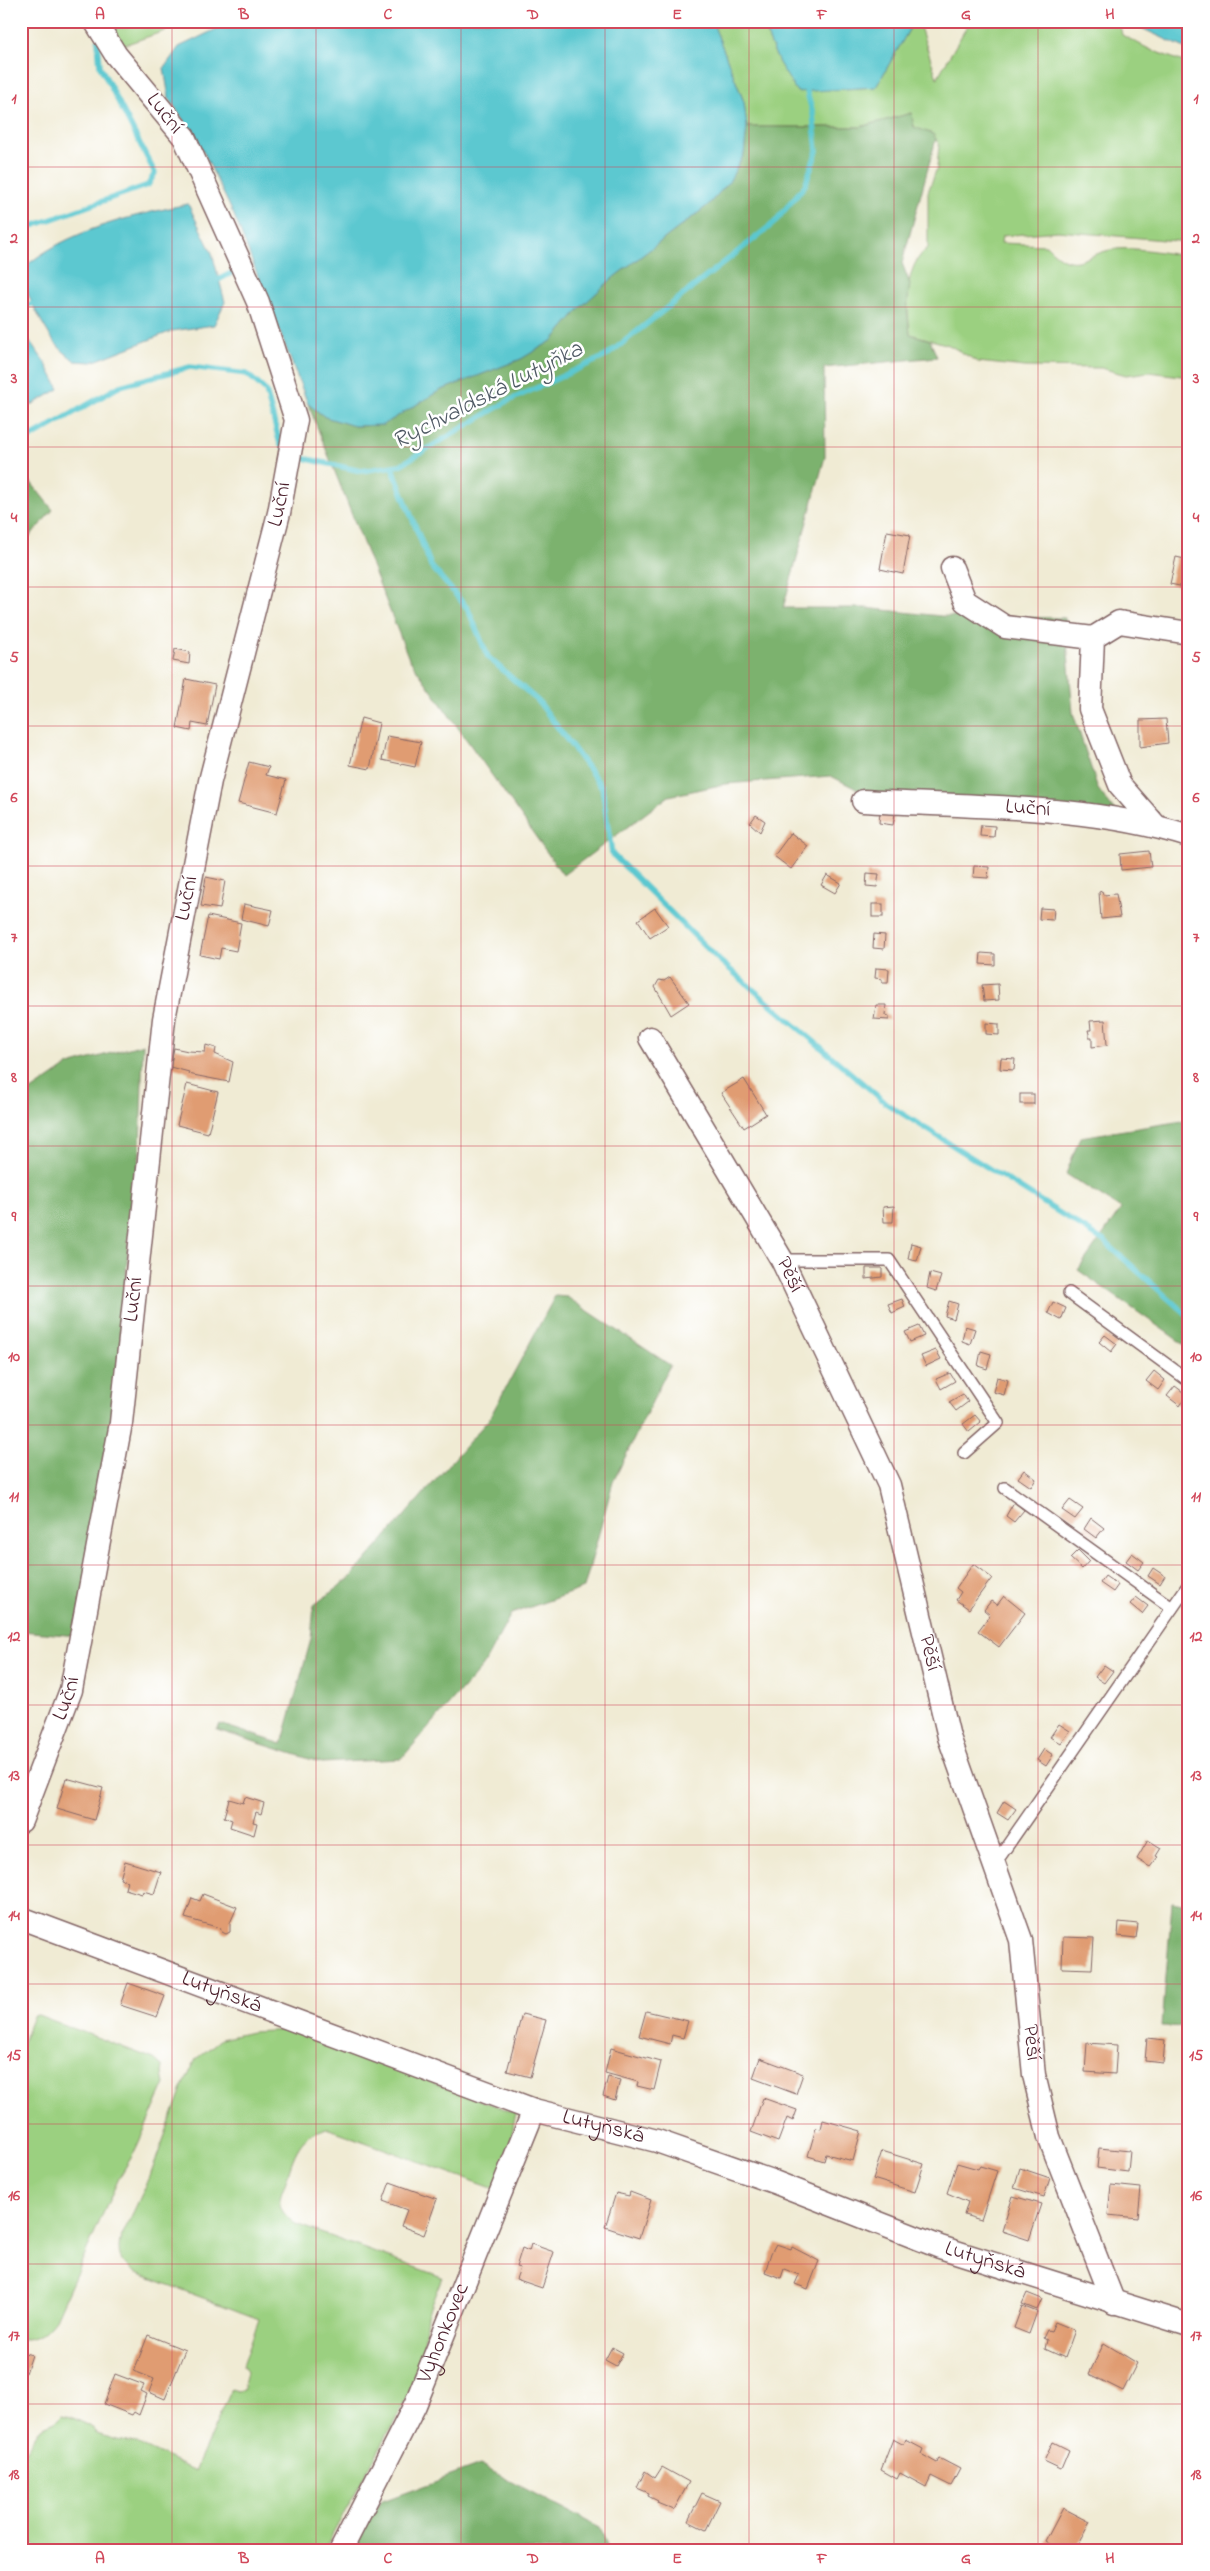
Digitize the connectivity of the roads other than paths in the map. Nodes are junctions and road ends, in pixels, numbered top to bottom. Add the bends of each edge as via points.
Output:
1 (94, 21) edge
2 (952, 568) dead end
3 (1189, 633) edge
4 (1093, 638) junction
5 (863, 801) dead end
6 (1155, 825) junction
7 (1189, 836) edge
8 (650, 1038) dead end
9 (782, 1260) junction
10 (1070, 1293) dead end
11 (1189, 1381) edge
12 (964, 1453) dead end
13 (1005, 1488) dead end
14 (1189, 1584) edge
15 (1172, 1608) junction
16 (21, 1821) edge
17 (994, 1864) junction
18 (21, 1918) edge
19 (534, 2110) junction
20 (1114, 2303) junction
21 (1189, 2325) edge
22 (341, 2550) edge

1 - 16 street, Luční via 116,55 184,137 258,302 296,420 279,514 210,781 164,1019 121,1423 71,1690
2 - 4 street via 964,601 1006,627
3 - 4 street via 1119,622
4 - 6 street via 1090,709 1120,785
5 - 6 street, Luční via 1084,814
6 - 7 street, Luční
8 - 9 street, Pěší
9 - 12 lane via 889,1260 998,1423
9 - 17 street, Pěší via 889,1485 949,1738
10 - 11 lane
13 - 15 lane
14 - 15 lane
15 - 17 lane
17 - 20 street, Pěší via 1021,1940 1034,2075 1049,2137
18 - 19 street, Lutyňská
19 - 20 street, Lutyňská via 657,2141 774,2182 940,2247
19 - 22 street, Vyhonkovec via 415,2405
20 - 21 street, Lutyňská

